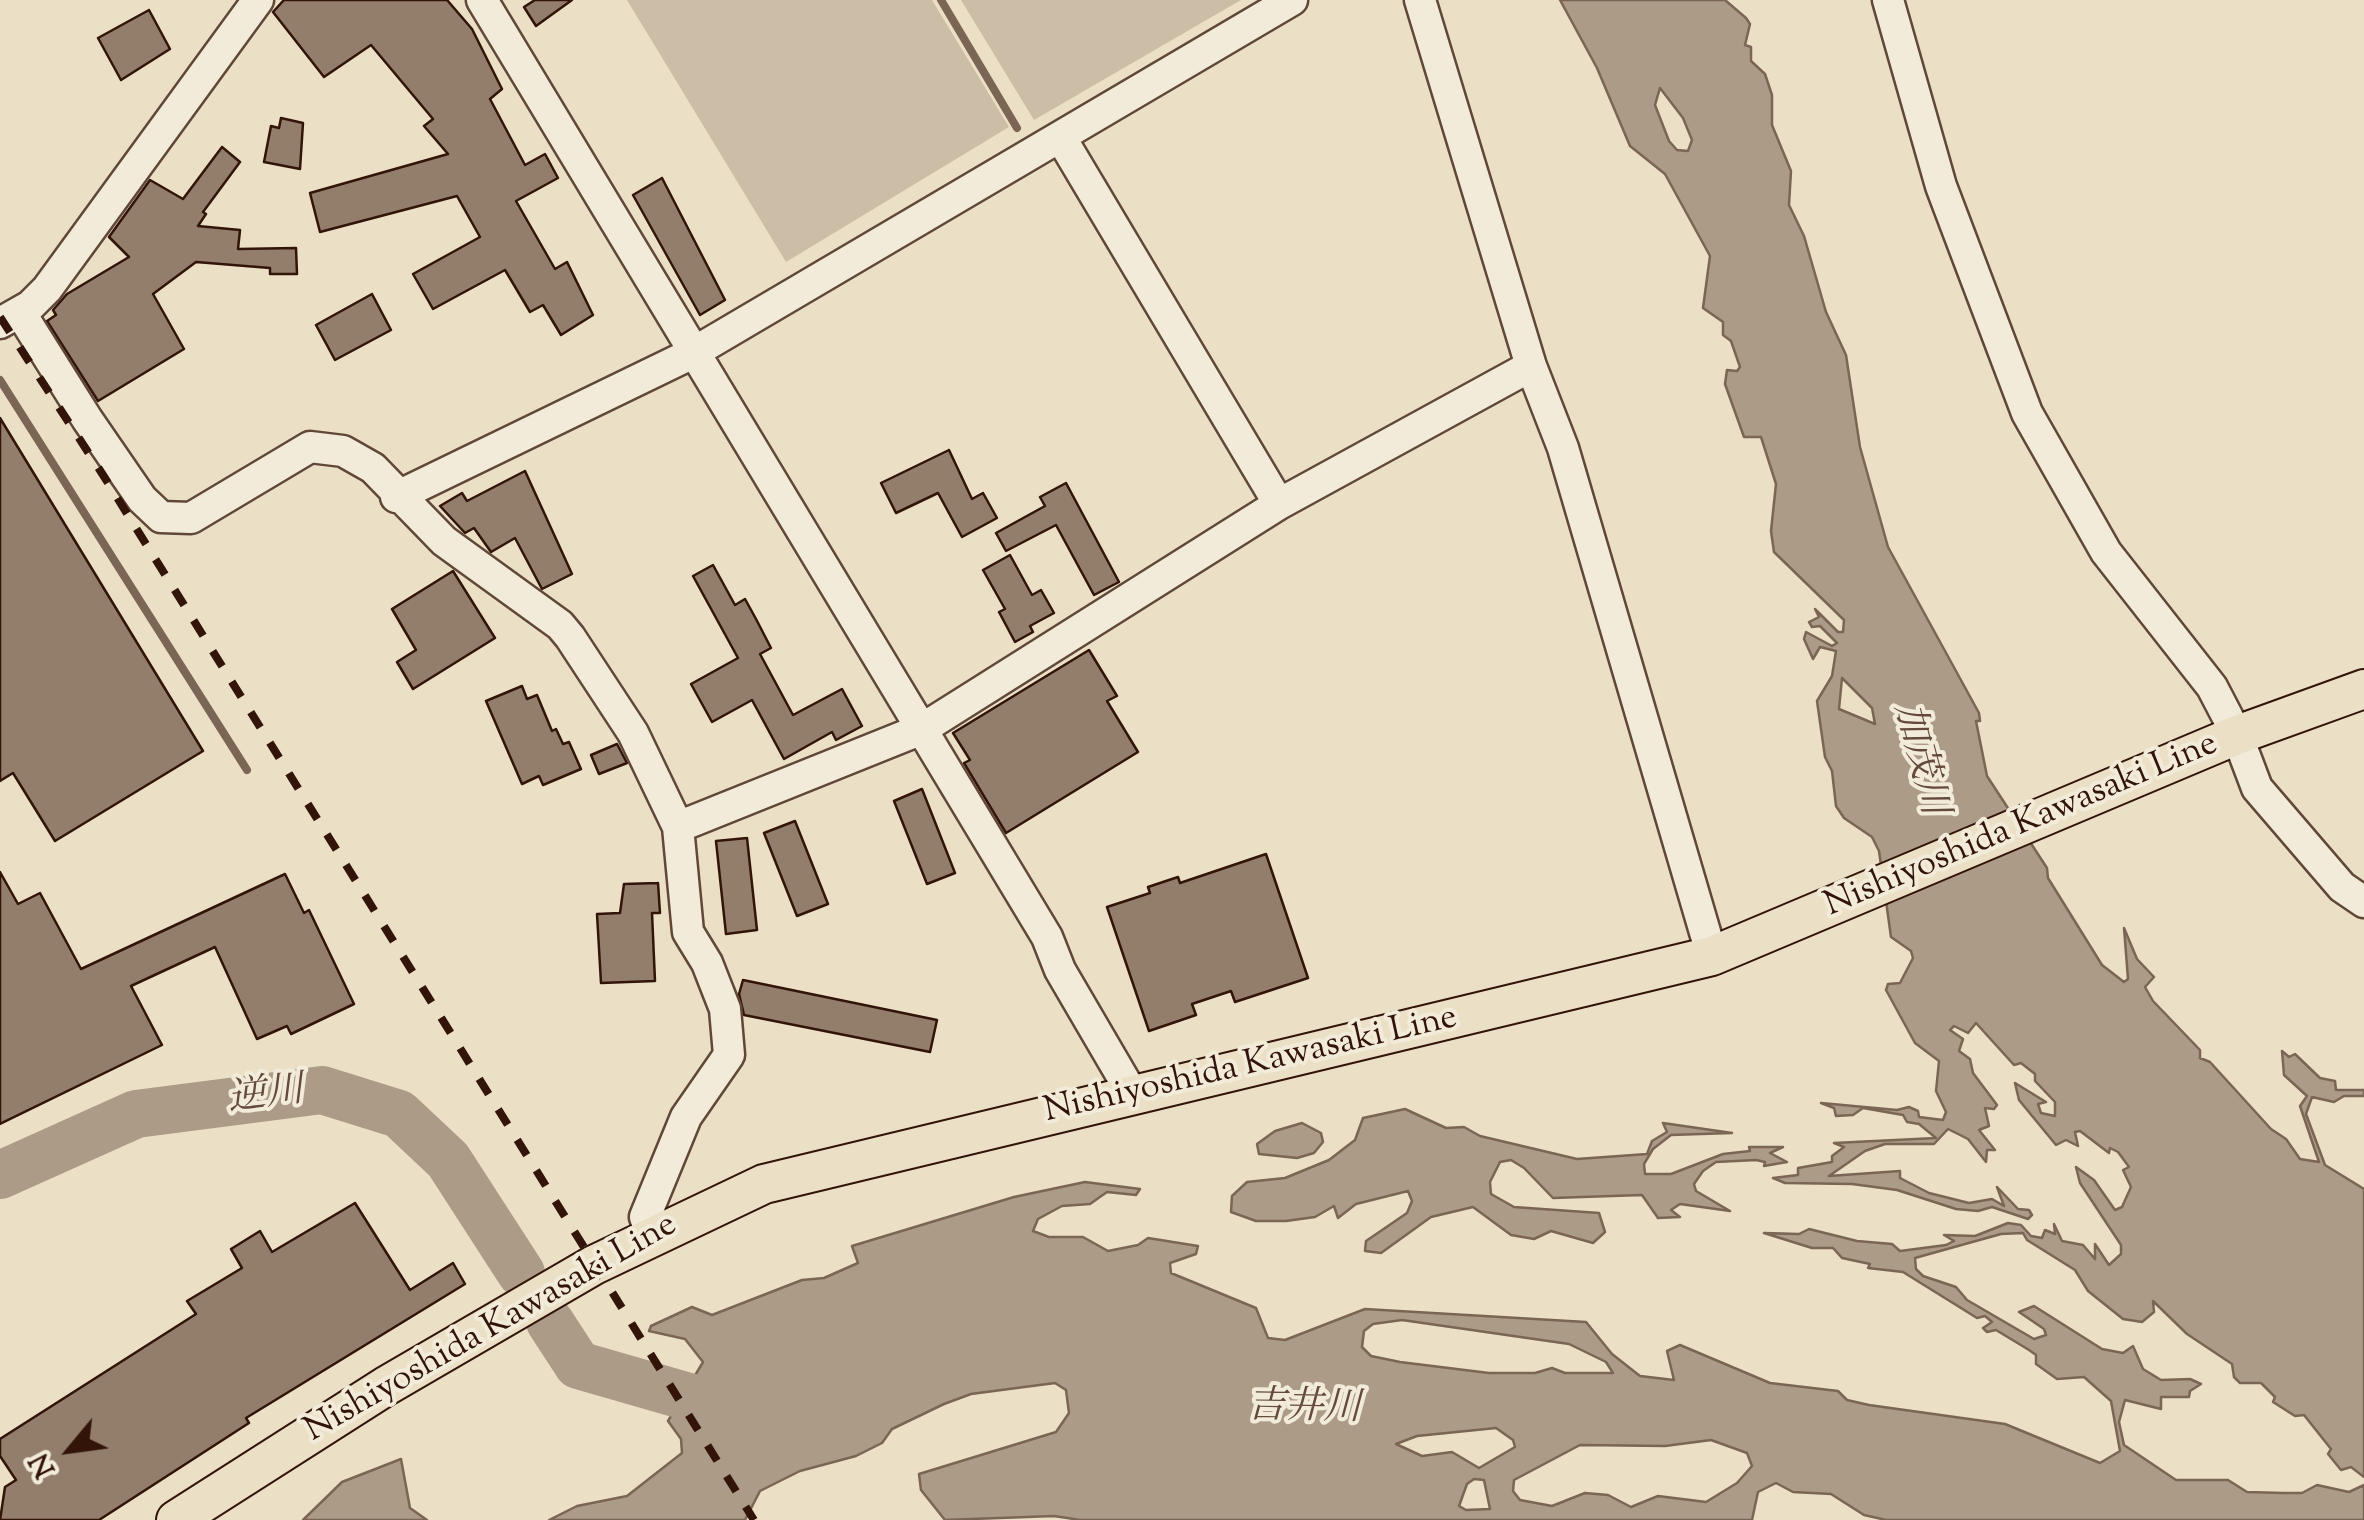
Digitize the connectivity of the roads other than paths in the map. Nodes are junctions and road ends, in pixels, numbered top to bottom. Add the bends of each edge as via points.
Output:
1 (258, 0) edge
2 (482, 0) edge
3 (1292, 0) edge
4 (1420, 0) edge
5 (1888, 0) edge
6 (1061, 138) junction
7 (10, 318) edge
8 (692, 354) junction
9 (1532, 366) junction
10 (396, 496) junction
11 (1279, 504) junction
12 (2364, 688) edge
13 (922, 729) junction
14 (2237, 736) junction
15 (678, 827) junction
16 (2364, 902) edge
17 (1726, 952) junction
18 (1133, 1095) junction
19 (651, 1235) junction
20 (176, 1520) edge

1 - 7 street via 47,289
2 - 8 street
3 - 6 street
4 - 9 street
5 - 14 street via 1942,186 2027,412 2106,552 2212,688
6 - 8 street
6 - 11 street
7 - 10 street via 161,517 191,518 310,447 358,458
8 - 10 street
8 - 13 street
9 - 11 street
9 - 17 street
10 - 15 street via 444,541 560,624 633,734
11 - 13 street
12 - 14 main road, Nishiyoshida Kawasaki Line
13 - 15 street
13 - 18 street
14 - 16 street via 2257,788 2342,887
14 - 17 main road, Nishiyoshida Kawasaki Line
15 - 19 street via 688,932 724,1009 728,1055 686,1117 645,1217
17 - 18 main road, Nishiyoshida Kawasaki Line
18 - 19 main road, Nishiyoshida Kawasaki Line via 764,1184
19 - 20 main road, Nishiyoshida Kawasaki Line via 386,1386

